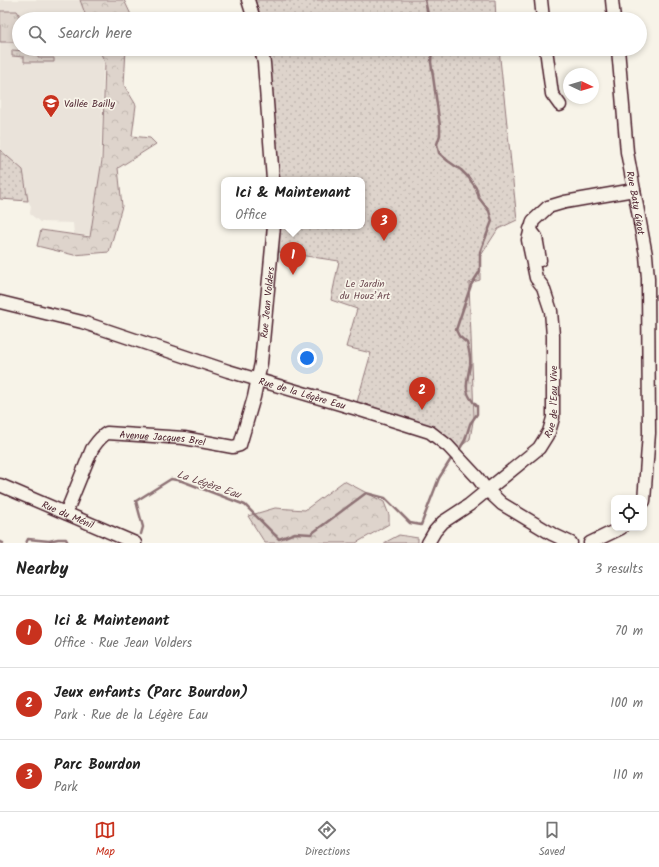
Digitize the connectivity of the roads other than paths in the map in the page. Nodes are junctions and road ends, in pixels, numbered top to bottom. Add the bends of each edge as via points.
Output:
1 (248, 0) edge
2 (541, 0) edge
3 (612, 0) edge
4 (252, 12) edge
5 (542, 12) edge
6 (613, 12) edge
7 (262, 56) edge
8 (547, 56) edge
9 (619, 56) edge
10 (560, 105) dead end
11 (273, 177) edge
12 (634, 190) junction
13 (274, 229) edge
14 (0, 302) edge
15 (257, 379) junction
16 (654, 434) edge
17 (0, 485) edge
18 (486, 489) junction
19 (645, 495) edge
20 (66, 513) junction
21 (615, 531) edge
22 (135, 543) edge
23 (428, 543) edge
24 (572, 543) edge
25 (590, 543) edge

1 - 4 street
2 - 5 street
3 - 6 street
7 - 11 street
8 - 10 street via 552,94
9 - 12 street, Rue Baty Gigot via 627,152
12 - 16 street, Rue Baty Gigot via 648,278
12 - 18 street, Rue de l'Eau Vive via 548,207 533,221 528,240 536,278 543,287 551,312 553,418 549,432 539,448
13 - 15 street, Rue Jean Volders via 262,356
14 - 15 street, Rue de la Légère Eau via 82,322
15 - 18 street, Rue de la Légère Eau via 430,432 448,446
15 - 20 street, Avenue Jacques Brel via 240,445 233,447 184,438 107,433 92,449
16 - 19 street, Rue Baty Gigot
17 - 20 street, Rue du Ménil
18 - 23 street, Rue de l'Eau Vive via 469,505 443,522
18 - 24 street, Rue de la Légère Eau via 502,504
20 - 22 street, Rue du Ménil
21 - 25 street

